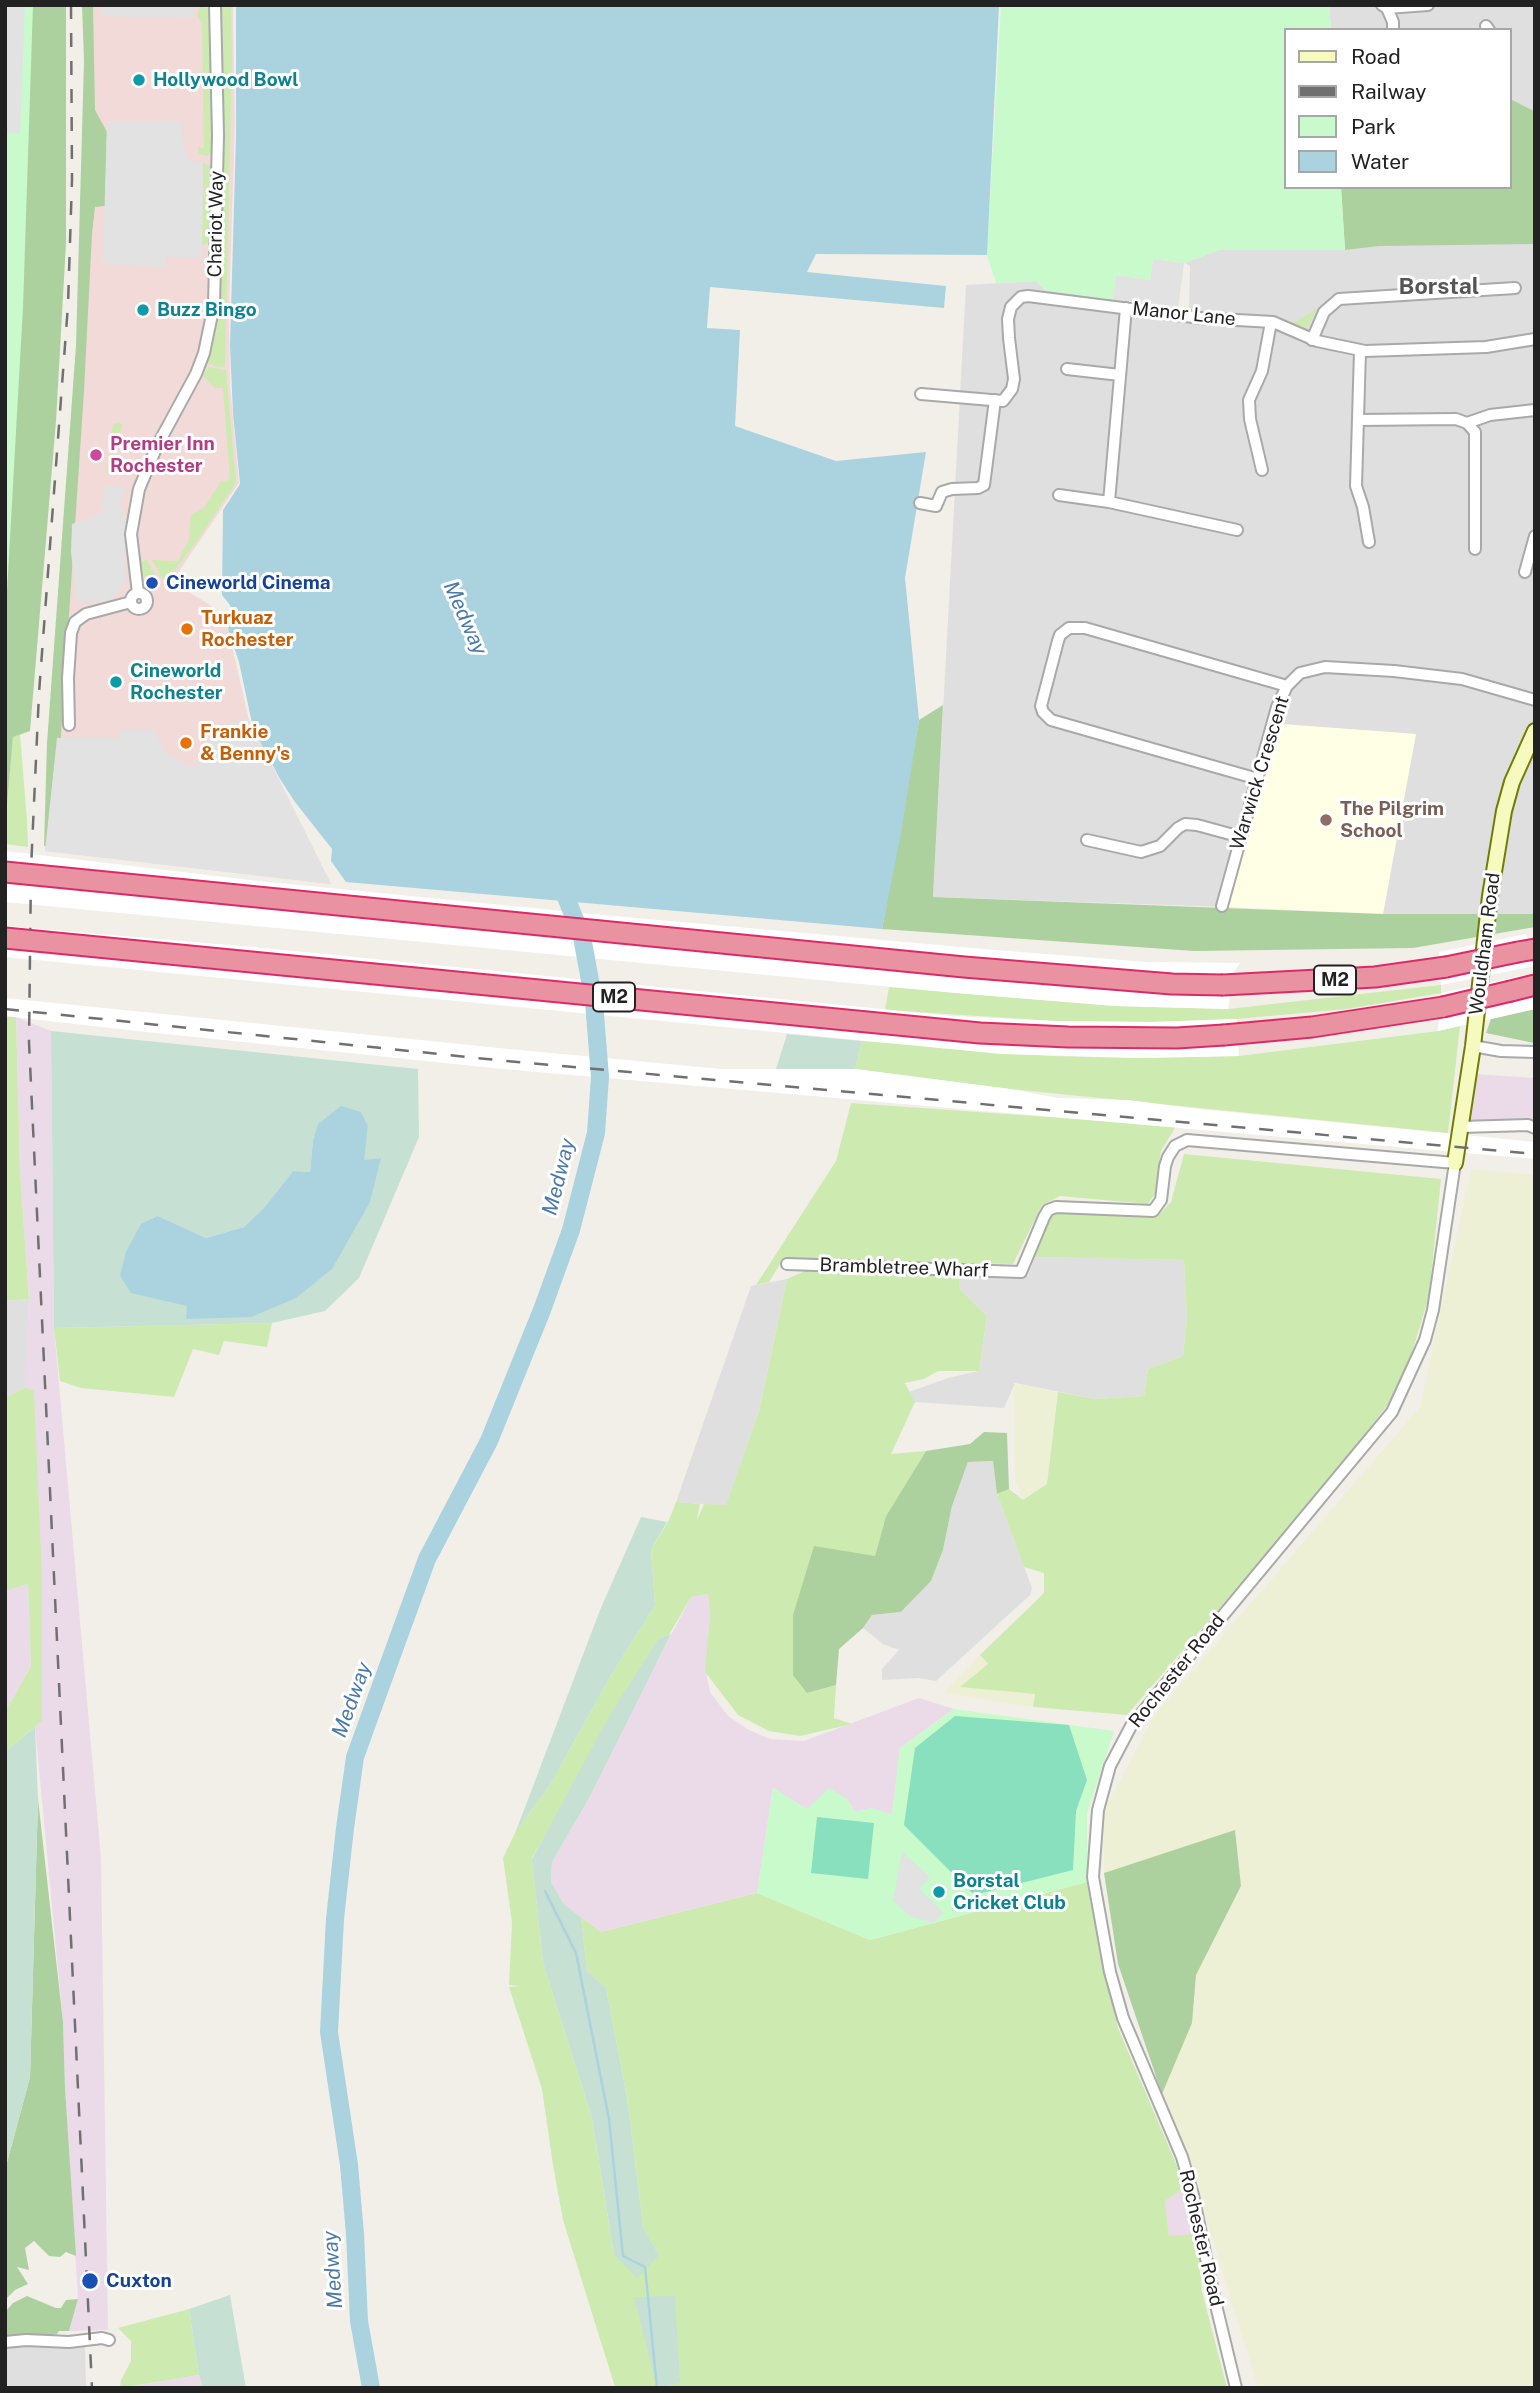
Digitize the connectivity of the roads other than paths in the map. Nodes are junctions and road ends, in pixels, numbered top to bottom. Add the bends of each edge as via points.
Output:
1 (215, 5) edge
2 (1429, 5) edge
3 (1384, 7) edge
4 (1392, 28) edge
5 (1515, 288) dead end
6 (1126, 307) junction
7 (1271, 322) junction
8 (1535, 339) edge
9 (1312, 340) junction
10 (1360, 351) junction
11 (1067, 369) dead end
12 (1120, 374) junction
13 (921, 394) dead end
14 (995, 400) junction
15 (1535, 410) edge
16 (1358, 420) junction
17 (1467, 423) junction
18 (1262, 470) dead end
19 (1059, 495) dead end
20 (1109, 502) junction
21 (920, 503) dead end
22 (1237, 530) dead end
23 (1535, 536) edge
24 (1369, 542) dead end
25 (1475, 549) dead end
26 (1525, 572) dead end
27 (1287, 687) junction
28 (1535, 701) edge
29 (69, 725) dead end
30 (1535, 731) edge
31 (1258, 779) junction
32 (1241, 837) junction
33 (1087, 840) dead end
34 (5, 872) edge
35 (1222, 906) dead end
36 (5, 939) edge
37 (1526, 951) edge
38 (1535, 985) edge
39 (1473, 1046) junction
40 (1535, 1052) edge
41 (1461, 1127) junction
42 (1535, 1128) edge
43 (1455, 1163) junction
44 (787, 1264) dead end
45 (109, 2340) dead end
46 (5, 2342) edge
47 (1236, 2388) edge

1 - 29 street, Chariot Way via 214,305 196,374 139,489 131,534 134,598 80,617 71,633
2 - 3 street
3 - 4 street
5 - 9 street via 1339,299 1324,312
6 - 7 street, Manor Lane
6 - 12 street
6 - 14 street, Manor Lane via 1021,298 1011,307 1008,319 1012,389 1003,401
7 - 9 street, Manor Lane
7 - 18 street via 1262,371 1249,400
8 - 10 street, Manor Lane via 1486,347
9 - 10 street, Manor Lane
10 - 16 street
11 - 12 street
12 - 20 street
13 - 14 street
14 - 21 street via 984,485 942,492 936,506
15 - 17 street via 1490,415
16 - 17 street via 1457,419
16 - 24 street via 1356,486
17 - 25 street via 1475,432
19 - 20 street
20 - 22 street
23 - 26 street
27 - 28 street, Warwick Crescent via 1300,673 1325,667 1366,669 1462,679
27 - 31 street, Warwick Crescent via 1277,707
27 - 31 street via 1075,626 1060,635 1054,652 1041,706 1051,720
30 - 39 street, Wouldham Road via 1504,811
31 - 32 street, Warwick Crescent
32 - 33 street via 1185,824 1160,846 1142,852
32 - 35 street, Warwick Crescent
34 - 37 highway, M2, bridge via 1172,984 1375,977
36 - 38 highway, M2, bridge via 946,1030 1068,1037 1177,1038 1312,1027 1443,1007
39 - 40 street
39 - 41 street, Wouldham Road
41 - 42 street
41 - 43 street, Wouldham Road
43 - 44 street, Brambletree Wharf via 1187,1140 1175,1146 1168,1157 1161,1200 1153,1211 1069,1206 1048,1210 1021,1272
43 - 47 street, Rochester Road via 1433,1310 1425,1340 1392,1412 1131,1726 1110,1766 1098,1810 1093,1877 1110,1972 1123,2018 1194,2195
45 - 46 street

